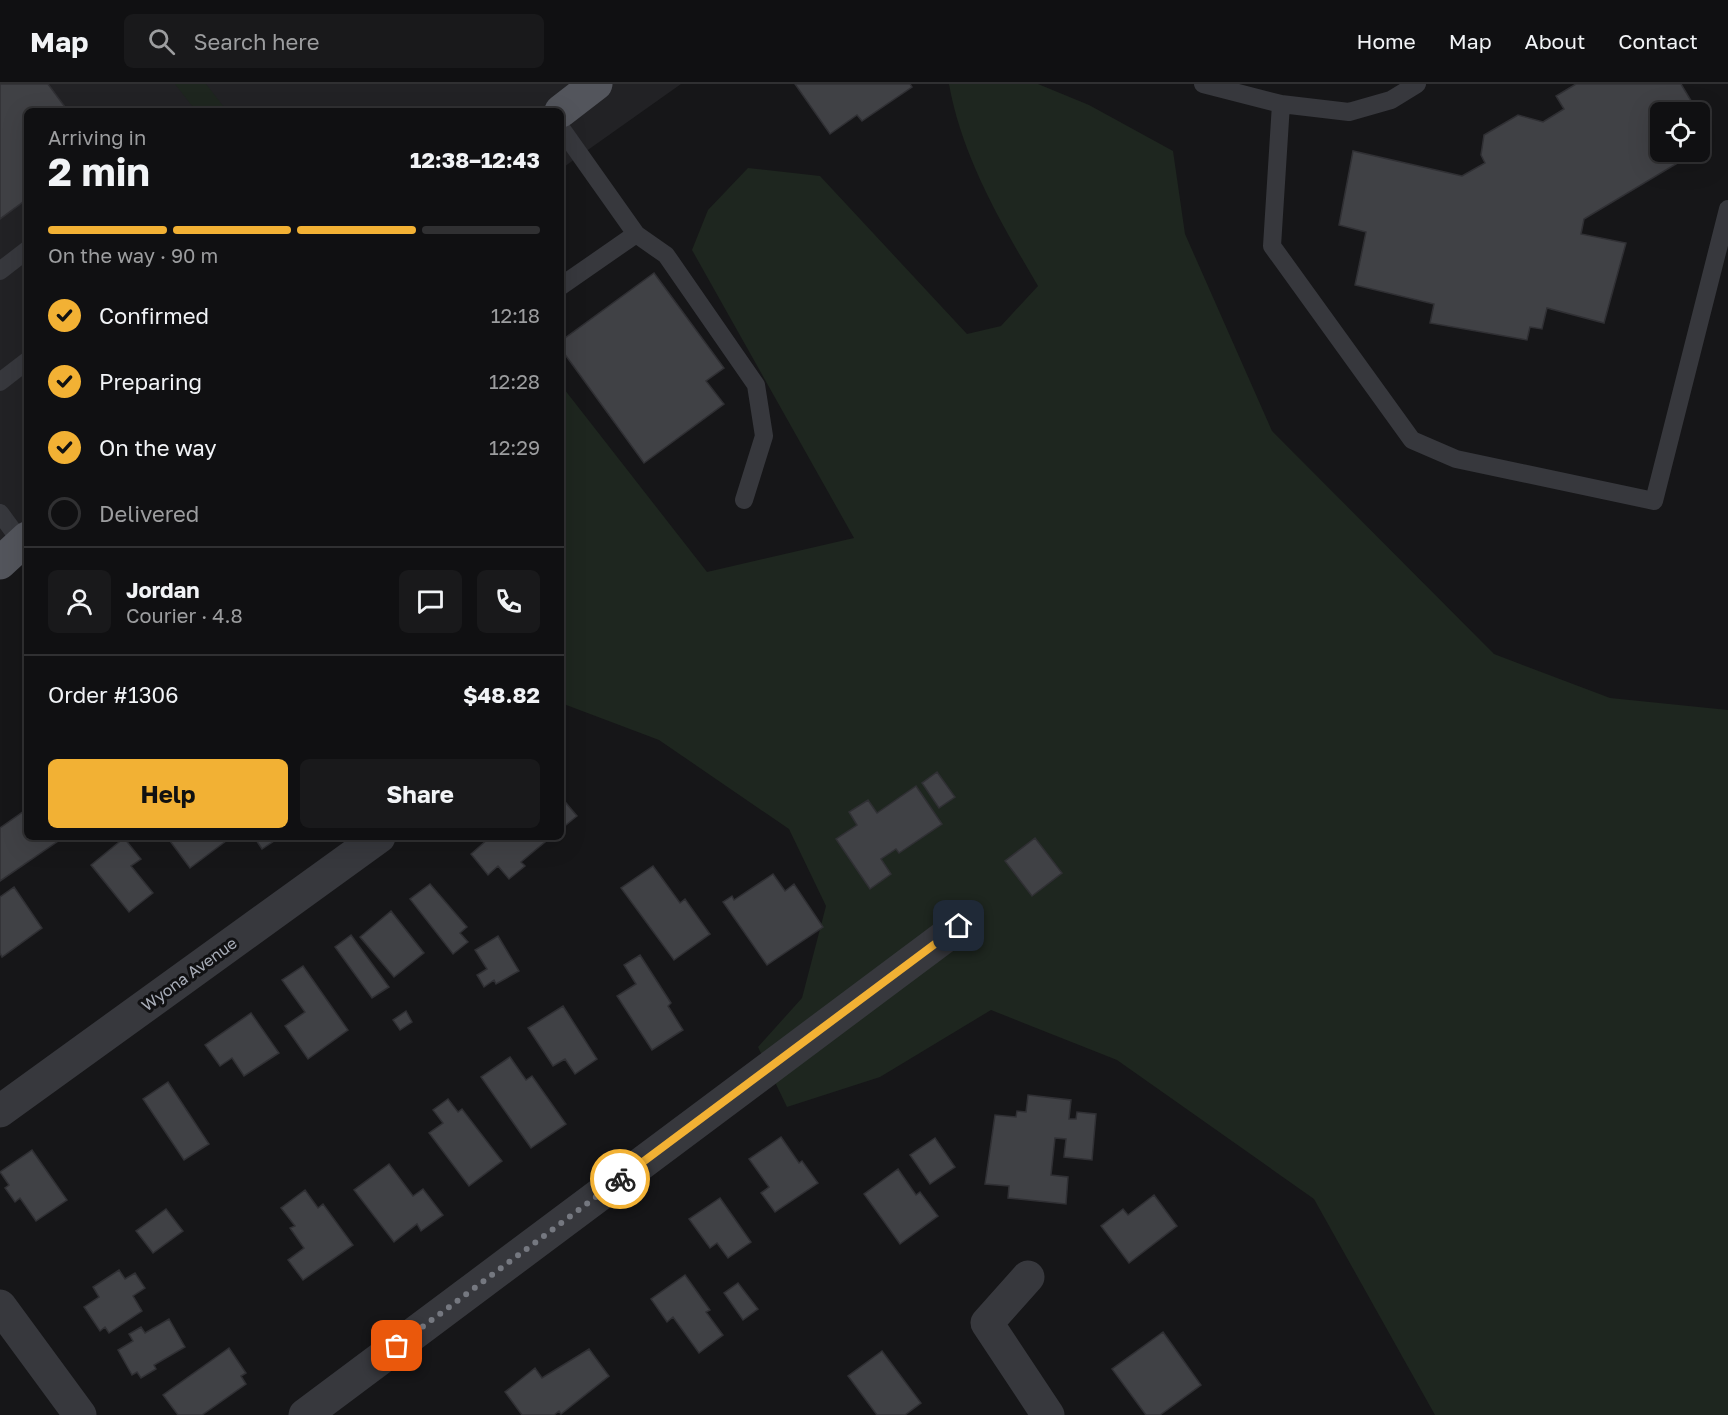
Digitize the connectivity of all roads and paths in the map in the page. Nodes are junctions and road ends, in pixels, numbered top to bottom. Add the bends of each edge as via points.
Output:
1 (596, 84) edge
2 (1203, 84) edge
3 (1418, 84) edge
4 (1281, 104) junction
5 (564, 109) edge
6 (564, 132) edge
7 (1728, 209) edge
8 (636, 234) junction
9 (24, 252) edge
10 (0, 271) edge
11 (564, 284) edge
12 (24, 363) edge
13 (0, 382) edge
14 (744, 500) dead end
15 (0, 513) edge
16 (16, 548) edge
17 (374, 840) edge
18 (959, 926) dead end
19 (0, 1111) edge
20 (1028, 1277) dead end
21 (0, 1306) edge
22 (80, 1415) edge
23 (305, 1415) edge
24 (1048, 1415) edge

1 - 5 main road
2 - 4 lane
3 - 4 lane via 1391,100 1349,112
4 - 7 lane via 1272,246 1412,440 1456,459 1654,501
6 - 8 lane
8 - 11 lane
8 - 14 lane via 666,255 756,385 764,436
9 - 10 lane
12 - 13 lane
15 - 16 lane
17 - 19 street, Wyona Avenue
18 - 23 street
20 - 24 street via 987,1323
21 - 22 street

